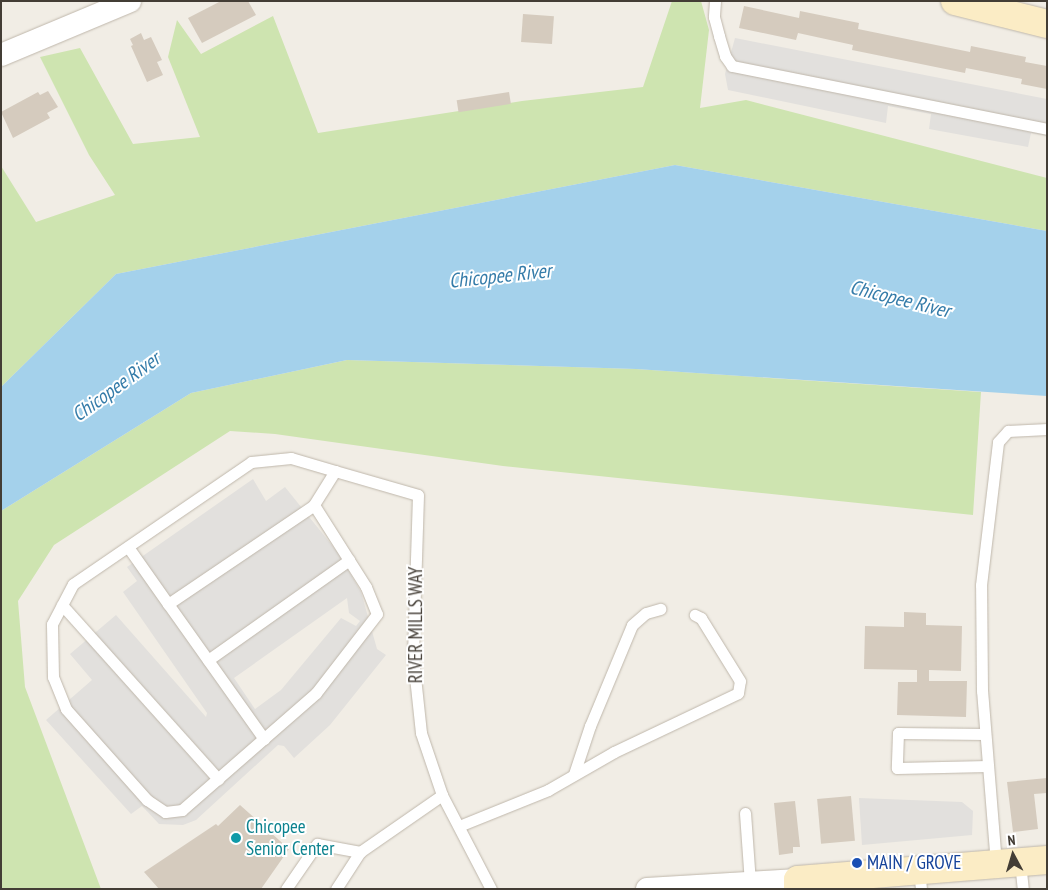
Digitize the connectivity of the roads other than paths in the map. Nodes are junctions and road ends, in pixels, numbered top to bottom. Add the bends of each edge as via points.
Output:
1 (130, 1) edge
2 (715, 1) edge
3 (955, 1) edge
4 (1047, 24) edge
5 (1, 55) edge
6 (1047, 129) edge
7 (1047, 429) edge
8 (335, 470) junction
9 (314, 505) junction
10 (128, 547) junction
11 (349, 560) junction
12 (62, 604) junction
13 (168, 604) junction
14 (660, 609) dead end
15 (695, 614) dead end
16 (208, 660) junction
17 (985, 734) junction
18 (264, 740) junction
19 (988, 766) junction
20 (574, 774) junction
21 (218, 779) junction
22 (442, 795) junction
23 (745, 813) dead end
24 (459, 826) junction
25 (360, 852) junction
26 (1047, 860) edge
27 (1008, 863) junction
28 (920, 880) edge
29 (750, 882) junction
30 (798, 884) edge
31 (286, 889) edge
32 (336, 889) edge
33 (491, 889) edge
34 (647, 889) edge
35 (1023, 889) edge

1 - 5 street
2 - 6 lane via 714,17 725,56 732,66
3 - 4 main road
7 - 17 lane via 1026,428 1008,432 998,442 981,585
8 - 9 lane
8 - 10 lane via 291,458 251,462
8 - 22 lane, RIVER MILLS WAY via 418,495 413,658 421,733
9 - 11 lane
9 - 13 lane
10 - 12 lane via 73,584
10 - 13 lane
11 - 16 lane
11 - 18 lane via 366,587 377,614 316,693
12 - 21 lane
12 - 21 lane via 52,624 53,677 66,709 141,793 164,812 182,810
13 - 16 lane
14 - 20 lane via 646,613 632,625 590,726
15 - 20 lane via 701,618 740,681 738,693
16 - 18 lane
17 - 19 lane
17 - 19 lane via 898,733 898,768
18 - 21 lane
19 - 27 lane
20 - 24 lane via 548,790
22 - 24 lane, RIVER MILLS WAY
22 - 25 lane
23 - 29 lane
24 - 33 lane, RIVER MILLS WAY
25 - 31 lane via 317,844
25 - 32 lane
26 - 27 main road
27 - 28 main road
27 - 35 lane
28 - 30 main road
29 - 30 street
29 - 34 street

